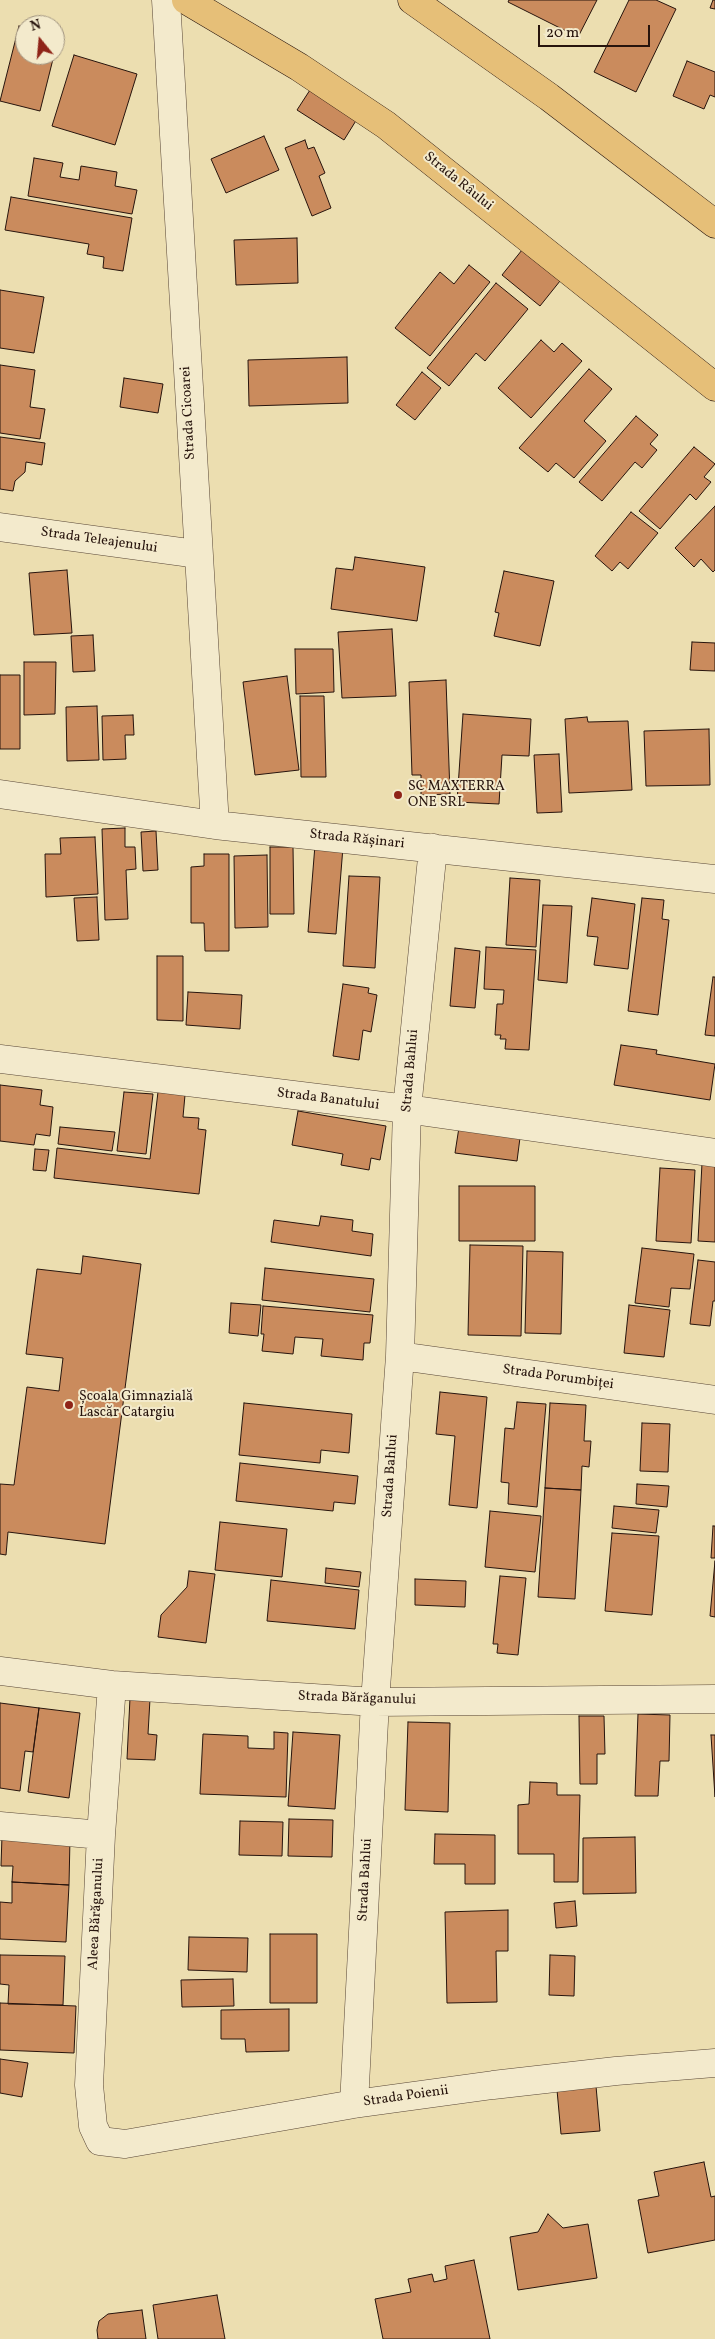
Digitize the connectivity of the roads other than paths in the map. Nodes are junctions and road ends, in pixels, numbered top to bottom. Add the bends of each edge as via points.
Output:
1 (166, 0) edge
2 (186, 0) edge
3 (412, 0) edge
4 (715, 224) edge
5 (715, 387) edge
6 (0, 527) edge
7 (198, 554) junction
8 (0, 794) edge
9 (215, 825) junction
10 (433, 848) junction
11 (715, 879) edge
12 (0, 1059) edge
13 (407, 1109) junction
14 (715, 1153) edge
15 (400, 1356) junction
16 (715, 1400) edge
17 (0, 1671) edge
18 (112, 1685) junction
19 (715, 1699) edge
20 (375, 1702) junction
21 (0, 1826) edge
22 (101, 1835) junction
23 (715, 2063) edge
24 (354, 2104) junction
25 (100, 2141) joint

1 - 7 street, Strada Cicoarei
2 - 5 main road, Strada Râului via 299,67 386,125
3 - 4 main road via 549,97
6 - 7 street, Strada Teleajenului
7 - 9 street, Strada Cicoarei
8 - 9 street, Strada Rășinari
9 - 10 street, Strada Rășinari
10 - 11 street, Strada Rășinari
10 - 13 street, Strada Bahlui
12 - 13 street, Strada Banatului
13 - 14 street, Strada Banatului
13 - 15 street, Strada Bahlui
15 - 16 street, Strada Porumbiței
15 - 20 street, Strada Bahlui
17 - 18 street, Strada Bărăganului
18 - 20 street, Strada Bărăganului
18 - 22 street, Aleea Bărăganului
19 - 20 street, Strada Bărăganului
20 - 24 street, Strada Bahlui
21 - 22 street
22 - 25 street, Aleea Bărăganului via 89,2085 94,2126
23 - 24 street, Strada Poienii via 616,2070
24 - 25 street, Strada Poienii via 125,2144

